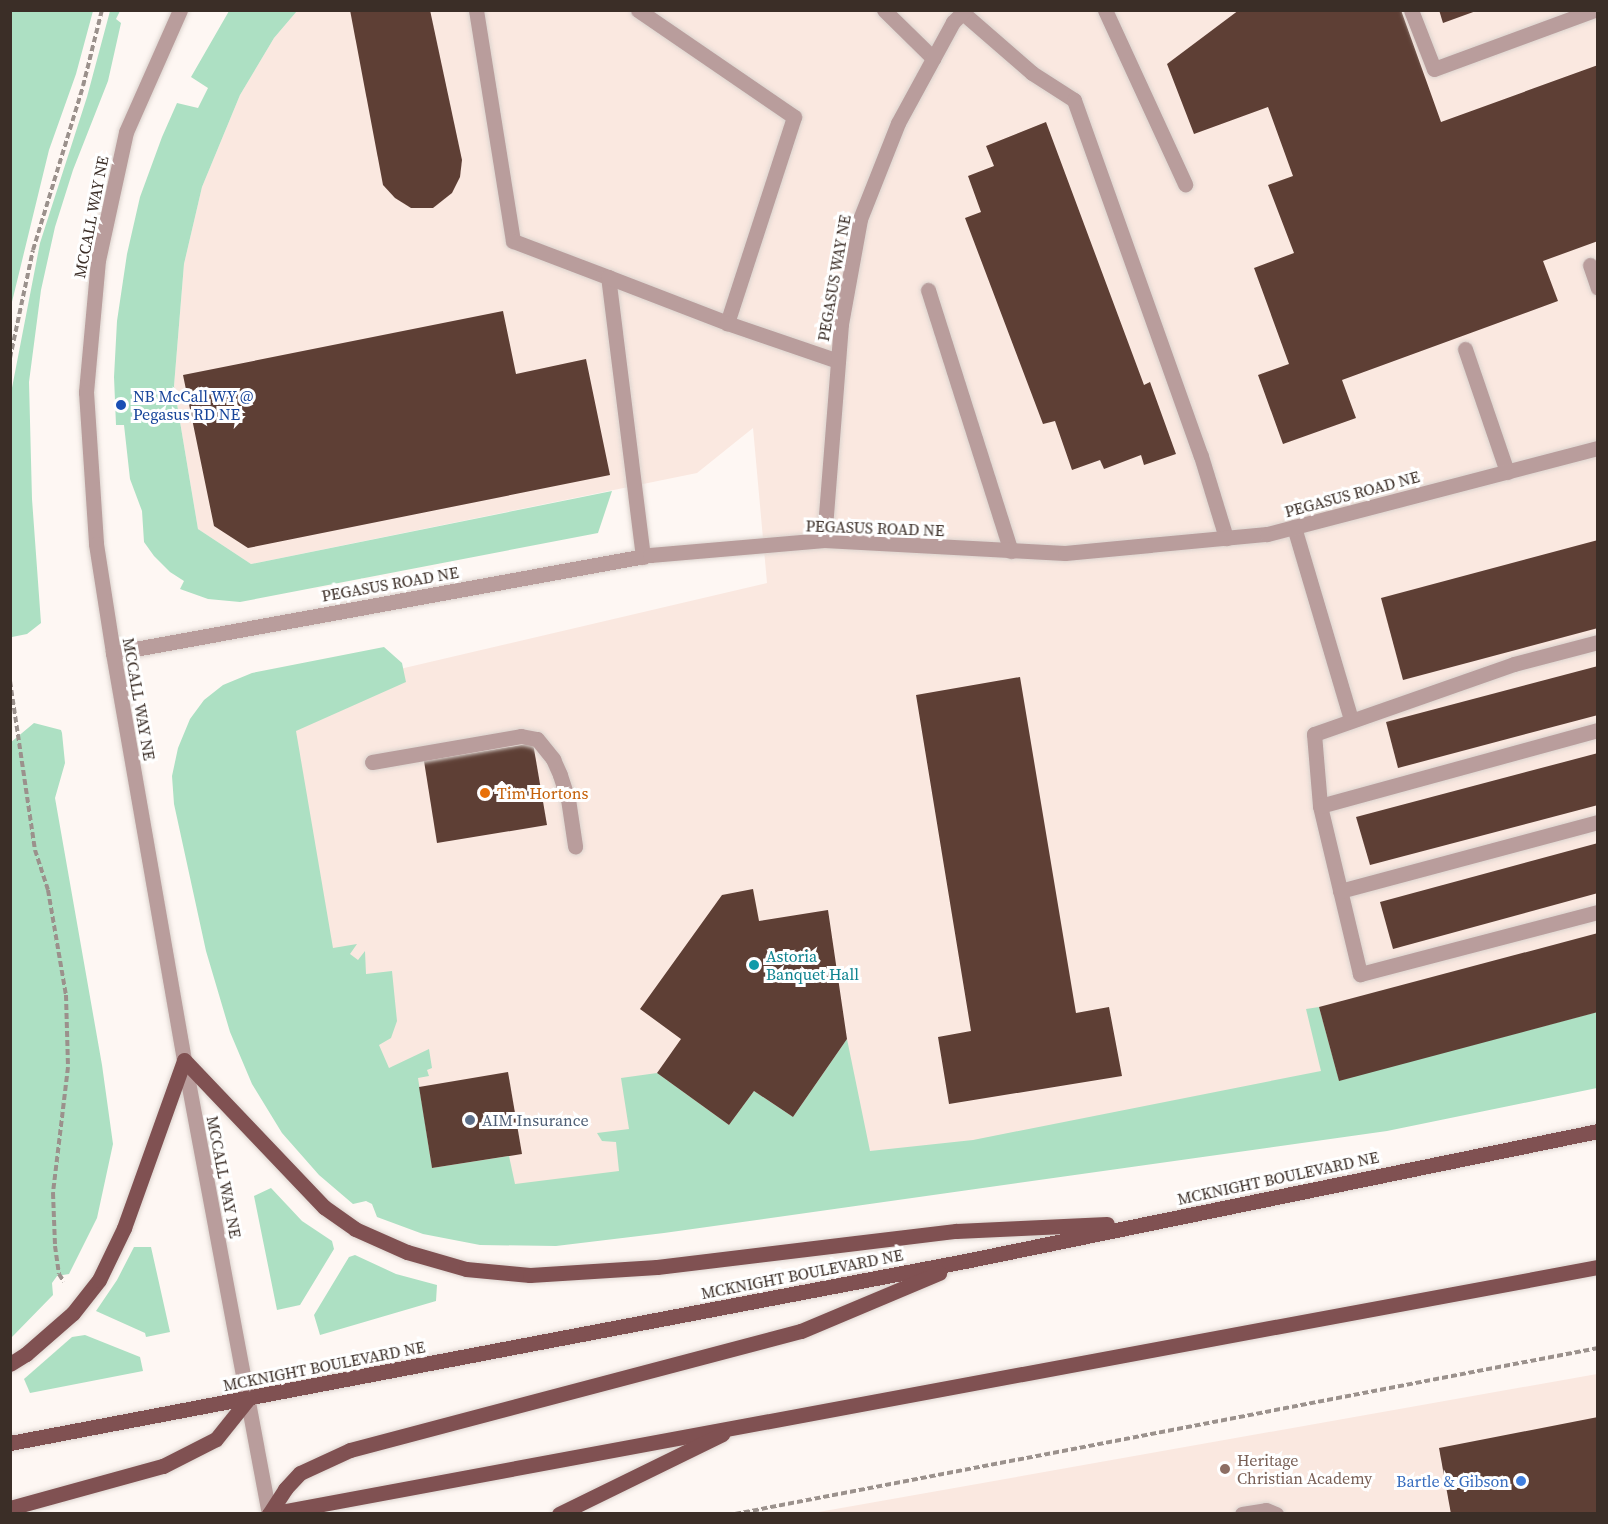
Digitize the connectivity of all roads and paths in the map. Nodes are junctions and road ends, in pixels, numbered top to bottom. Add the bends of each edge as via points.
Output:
1 (102, 10) edge
2 (180, 10) edge
3 (476, 10) edge
4 (638, 10) edge
5 (884, 10) edge
6 (1411, 10) edge
7 (1594, 10) edge
8 (964, 12) edge
9 (1112, 13) edge
10 (933, 58) junction
11 (1185, 184) dead end
12 (1590, 265) dead end
13 (608, 277) junction
14 (1598, 288) edge
15 (928, 290) dead end
16 (727, 323) junction
17 (1465, 349) dead end
18 (10, 358) edge
19 (838, 361) junction
20 (1598, 448) edge
21 (1507, 472) junction
22 (1294, 527) junction
23 (1227, 538) junction
24 (824, 540) junction
25 (1011, 551) junction
26 (643, 557) junction
27 (1598, 642) edge
28 (113, 653) junction
29 (10, 681) edge
30 (1351, 720) junction
31 (1598, 730) edge
32 (372, 762) dead end
33 (1320, 807) junction
34 (1598, 822) edge
35 (575, 846) dead end
36 (1340, 891) junction
37 (1598, 912) edge
38 (184, 1060) junction
39 (1598, 1131) edge
40 (1152, 1222) junction
41 (970, 1260) junction
42 (1598, 1267) edge
43 (65, 1282) dead end
44 (1598, 1348) edge
45 (10, 1364) edge
46 (248, 1399) junction
47 (740, 1425) junction
48 (10, 1443) edge
49 (10, 1508) edge
50 (269, 1514) edge
51 (559, 1514) edge
52 (735, 1514) edge
53 (1242, 1514) edge
54 (1276, 1514) edge

1 - 18 path via 83,87 33,250
2 - 28 street, MCCALL WAY NE via 126,132 98,260 86,392 96,544
3 - 13 street via 513,241
4 - 16 street via 794,117
5 - 10 street
6 - 7 street via 1434,69
8 - 10 street, PEGASUS WAY NE via 953,22
8 - 23 street via 1032,73 1074,100
9 - 11 street
10 - 19 street, PEGASUS WAY NE via 898,123 860,219
12 - 14 street
13 - 16 street
13 - 26 street
15 - 25 street
16 - 19 street
17 - 21 street
19 - 24 street, PEGASUS WAY NE
20 - 21 street, PEGASUS ROAD NE
21 - 22 street, PEGASUS ROAD NE
22 - 23 street, PEGASUS ROAD NE
22 - 30 street
23 - 25 street, PEGASUS ROAD NE via 1065,553
24 - 25 street, PEGASUS ROAD NE
24 - 26 street, PEGASUS ROAD NE
26 - 28 street, PEGASUS ROAD NE
27 - 30 street via 1514,664
28 - 38 street, MCCALL WAY NE
29 - 43 path via 35,850 48,890 66,995 68,1067 53,1193 58,1274
30 - 33 street via 1314,734
31 - 33 street
32 - 35 street via 521,736 537,739 560,775
33 - 36 street
34 - 36 street
36 - 37 street via 1360,974
38 - 40 main road via 324,1207 355,1229 407,1252 465,1269 530,1275 657,1267 956,1231
38 - 45 main road via 124,1228 99,1280 73,1313
38 - 46 street, MCCALL WAY NE
39 - 40 main road, MCKNIGHT BOULEVARD NE
40 - 41 main road, MCKNIGHT BOULEVARD NE
41 - 46 main road, MCKNIGHT BOULEVARD NE
41 - 50 main road via 801,1331 350,1450 300,1473
42 - 47 main road
44 - 52 path
46 - 48 main road, MCKNIGHT BOULEVARD NE
46 - 49 main road via 216,1439 163,1466
46 - 50 street, MCCALL WAY NE
47 - 50 main road
47 - 51 main road
53 - 54 street via 1266,1510

